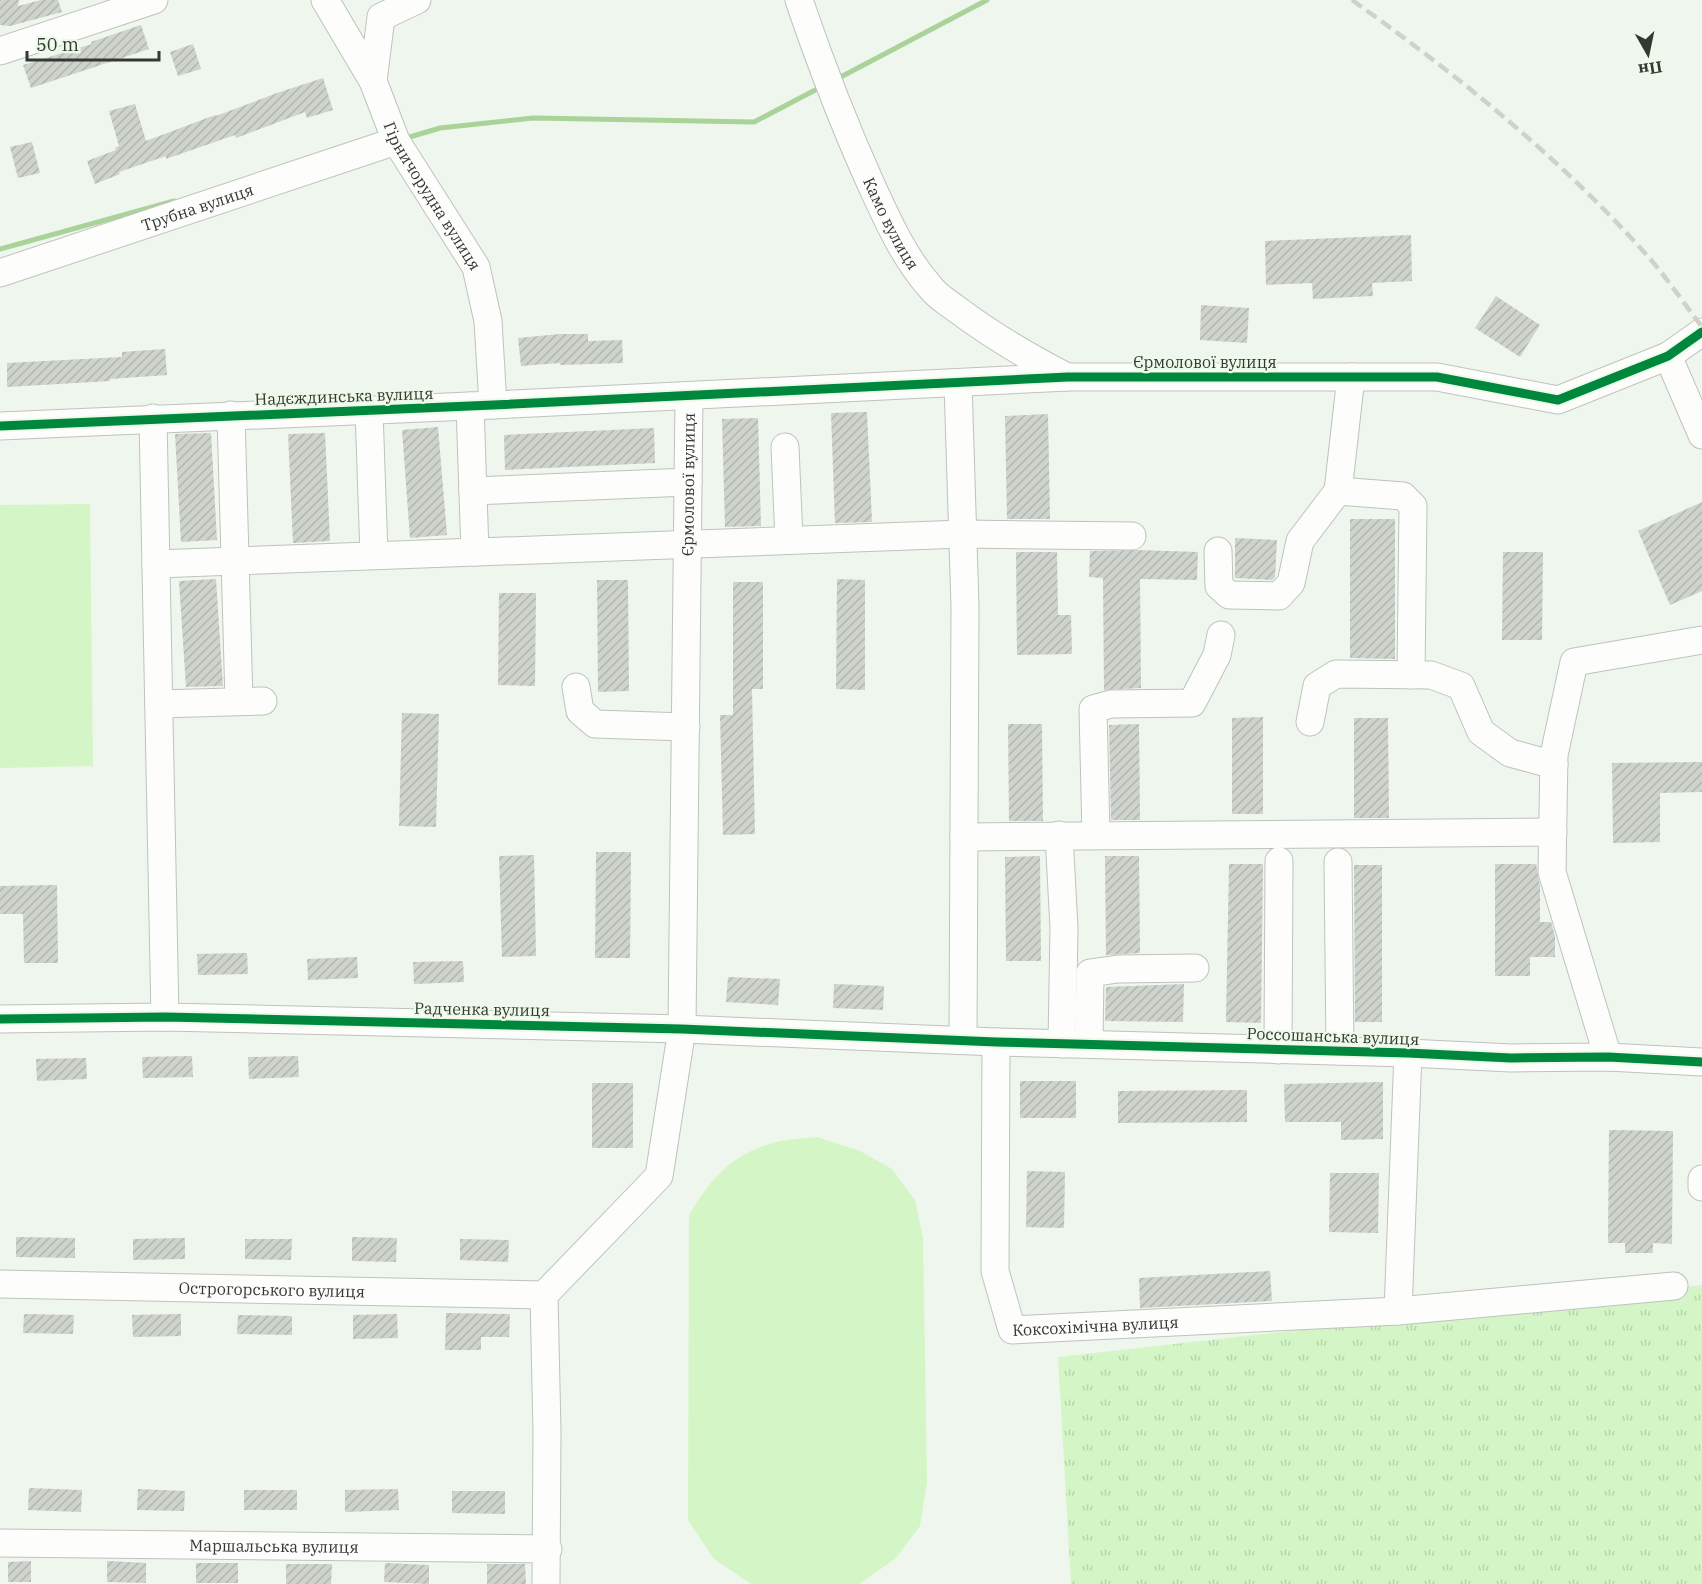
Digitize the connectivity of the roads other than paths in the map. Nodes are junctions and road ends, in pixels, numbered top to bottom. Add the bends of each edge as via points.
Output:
1 (154, 0) edge
2 (325, 0) edge
3 (417, 0) edge
4 (800, 0) edge
5 (0, 51) edge
6 (373, 81) junction
7 (396, 141) junction
8 (0, 273) edge
9 (1702, 332) edge
10 (1668, 356) junction
11 (1068, 377) junction
12 (1352, 377) junction
13 (958, 383) junction
14 (689, 396) junction
15 (482, 406) junction
16 (369, 410) junction
17 (231, 416) junction
18 (153, 418) junction
19 (0, 426) edge
20 (1702, 435) edge
21 (785, 447) dead end
22 (688, 482) junction
23 (473, 490) junction
24 (1338, 491) junction
25 (963, 534) junction
26 (1132, 536) dead end
27 (789, 540) junction
28 (688, 544) junction
29 (1218, 551) dead end
30 (475, 552) junction
31 (374, 555) junction
32 (235, 561) junction
33 (156, 564) junction
34 (1221, 635) dead end
35 (1702, 640) edge
36 (1411, 675) junction
37 (576, 687) dead end
38 (159, 704) junction
39 (1310, 722) dead end
40 (686, 727) junction
41 (1554, 765) junction
42 (1553, 832) junction
43 (1059, 835) junction
44 (1096, 835) junction
45 (964, 837) junction
46 (1279, 861) dead end
47 (1338, 862) dead end
48 (1195, 968) dead end
49 (165, 1017) junction
50 (0, 1019) edge
51 (682, 1029) junction
52 (963, 1040) junction
53 (996, 1042) junction
54 (1075, 1044) junction
55 (1278, 1050) junction
56 (1340, 1051) junction
57 (1408, 1053) junction
58 (1608, 1057) junction
59 (1702, 1062) edge
60 (1702, 1179) edge
61 (1702, 1187) edge
62 (0, 1284) edge
63 (1674, 1286) dead end
64 (544, 1295) junction
65 (1398, 1311) junction
66 (0, 1543) edge
67 (548, 1549) junction
68 (546, 1584) edge

1 - 5 street
2 - 6 street, Гірничорудна вулиця
3 - 6 street via 381,17
4 - 11 street, Камо вулиця via 820,64 854,146 909,260 932,290 972,321 1019,352
6 - 7 street, Гірничорудна вулиця
7 - 8 street, Трубна вулиця
7 - 15 street, Гірничорудна вулиця via 476,267 488,321
9 - 10 street, Єрмолової вулиця
10 - 12 street, Єрмолової вулиця via 1558,400 1437,377
10 - 20 street
11 - 12 street, Єрмолової вулиця
11 - 13 street, Єрмолової вулиця
12 - 24 street
13 - 14 street, Єрмолової вулиця
13 - 25 street
14 - 15 street, Надєждинська вулиця
14 - 22 street, Єрмолової вулиця
15 - 16 street, Надєждинська вулиця
15 - 23 street, Гірничорудна вулиця
16 - 17 street, Надєждинська вулиця
16 - 31 street
17 - 18 street, Надєждинська вулиця
17 - 32 street
18 - 19 street, Надєждинська вулиця
18 - 33 street
21 - 27 street
22 - 23 street
22 - 28 street, Єрмолової вулиця
23 - 30 street, Гірничорудна вулиця
24 - 29 street via 1300,541 1291,583 1279,596 1229,595 1220,586
24 - 36 street via 1403,496 1413,506
25 - 26 street
25 - 27 street
25 - 45 street
27 - 28 street
28 - 30 street
28 - 40 street, Єрмолової вулиця
30 - 31 street
31 - 32 street
32 - 33 street
32 - 38 street via 251,701
33 - 38 street
34 - 44 street via 1217,655 1192,703 1111,704 1093,709
35 - 41 street via 1574,662
36 - 39 street via 1336,674 1317,686
36 - 41 street via 1431,675 1461,686 1481,732 1510,753
37 - 40 street via 580,711 595,724
38 - 49 street
40 - 51 street, Єрмолової вулиця
41 - 42 street
42 - 44 street
42 - 58 street via 1552,872
43 - 44 street
43 - 45 street
43 - 54 street
45 - 52 street
46 - 55 street
47 - 56 street
48 - 54 street via 1090,973
49 - 50 street, Радченка вулиця
49 - 51 street, Радченка вулиця
51 - 52 street, Радченка вулиця
51 - 64 street, Єрмолової вулиця via 659,1176
52 - 53 street, Россошанська вулиця
53 - 54 street, Россошанська вулиця
53 - 65 street, Коксохімічна вулиця via 995,1271 1012,1330
54 - 55 street, Россошанська вулиця
55 - 56 street, Россошанська вулиця
56 - 57 street, Россошанська вулиця
57 - 58 street, Россошанська вулиця
57 - 65 street
58 - 59 street, Россошанська вулиця
60 - 61 street
62 - 64 street, Острогорського вулиця
63 - 65 street, Коксохімічна вулиця
64 - 67 street
66 - 67 street, Маршальська вулиця
67 - 68 street

